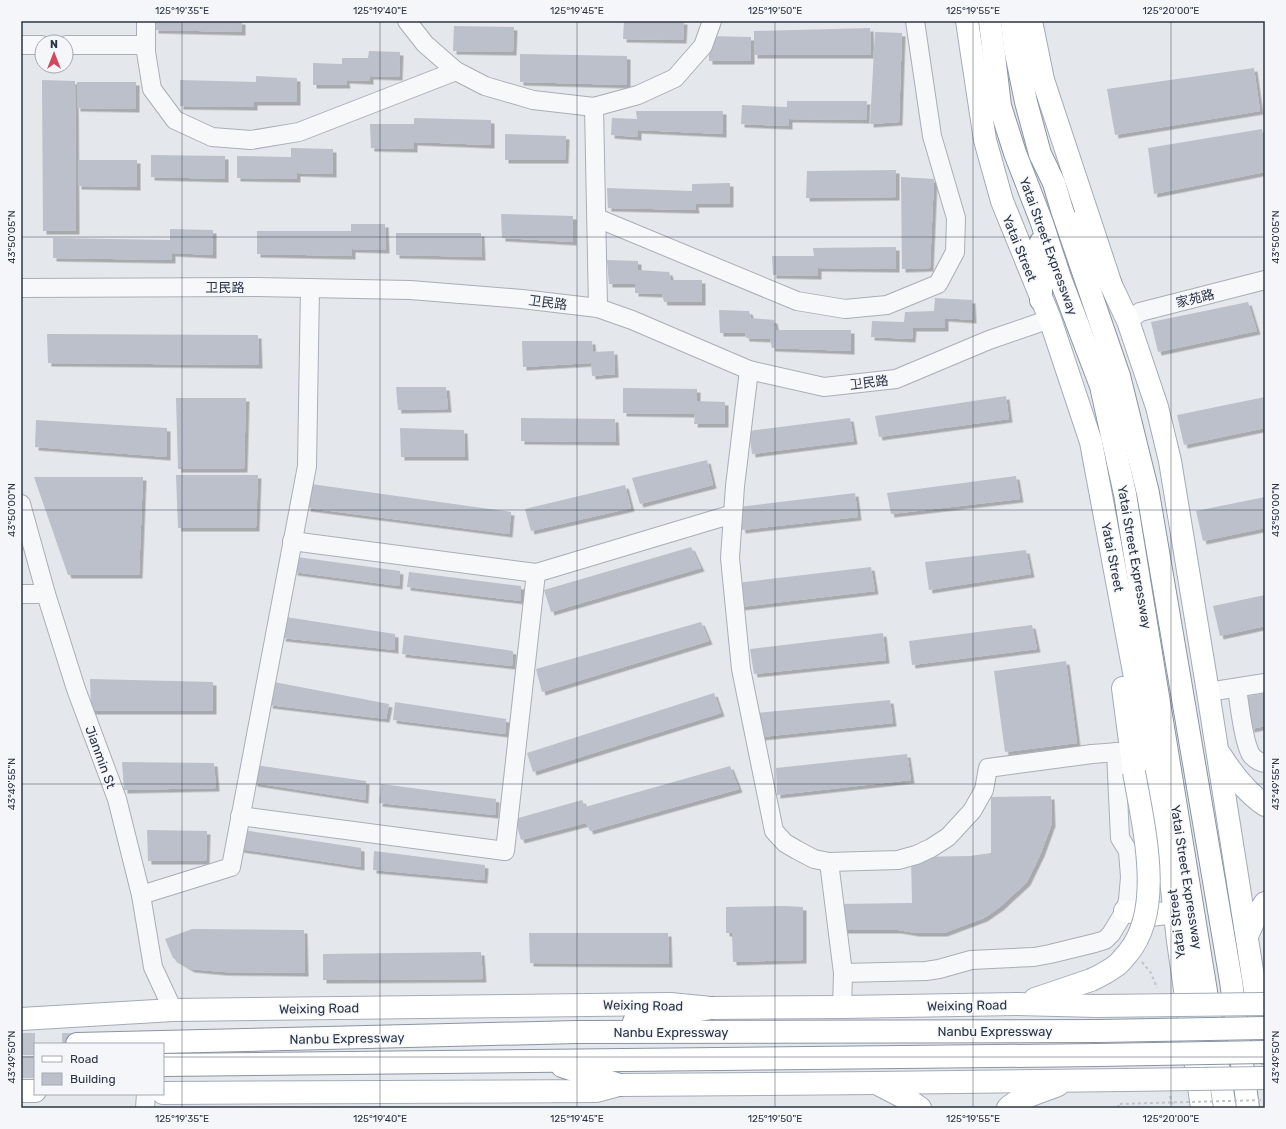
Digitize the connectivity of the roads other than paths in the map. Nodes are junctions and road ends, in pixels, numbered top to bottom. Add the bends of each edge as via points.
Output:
1 (146, 21) edge
2 (407, 21) edge
3 (712, 21) edge
4 (915, 21) edge
5 (967, 21) edge
6 (990, 21) edge
7 (1012, 21) edge
8 (1031, 21) edge
9 (21, 45) edge
10 (34, 45) edge
11 (74, 45) edge
12 (146, 45) junction
13 (456, 71) junction
14 (594, 107) junction
15 (1054, 183) junction
16 (597, 218) junction
17 (1042, 223) junction
18 (1265, 280) edge
19 (1111, 285) junction
20 (21, 288) edge
21 (310, 288) junction
22 (598, 308) junction
23 (1045, 309) junction
24 (1128, 320) junction
25 (749, 370) junction
26 (21, 504) edge
27 (733, 514) junction
28 (292, 541) junction
29 (536, 573) junction
30 (21, 594) edge
31 (46, 594) junction
32 (1122, 603) junction
33 (1265, 683) edge
34 (1237, 688) junction
35 (1208, 692) junction
36 (1217, 748) junction
37 (1127, 758) junction
38 (1265, 763) edge
39 (1265, 805) edge
40 (240, 816) junction
41 (829, 862) junction
42 (141, 895) junction
43 (1265, 902) edge
44 (1125, 911) junction
45 (1175, 912) junction
46 (1247, 936) junction
47 (843, 973) junction
48 (1017, 1004) junction
49 (1265, 1004) edge
50 (842, 1007) junction
51 (711, 1008) junction
52 (173, 1010) junction
53 (21, 1018) edge
54 (1265, 1028) edge
55 (577, 1032) junction
56 (119, 1043) edge
57 (1265, 1052) edge
58 (546, 1061) junction
59 (164, 1065) edge
60 (1265, 1078) edge
61 (1071, 1080) junction
62 (877, 1083) junction
63 (619, 1085) junction
64 (21, 1090) edge
65 (34, 1091) edge
66 (164, 1093) edge
67 (146, 1095) edge
68 (145, 1108) edge
69 (920, 1108) edge
70 (1008, 1108) edge
71 (1202, 1108) edge
72 (1225, 1108) edge
73 (1248, 1108) edge

1 - 12 street
2 - 13 street via 425,44
3 - 14 street via 703,46 675,78 638,95
4 - 16 street via 932,136 956,218 955,252 938,284 887,305 845,308 797,301
5 - 23 main road, Yatai Street via 985,140 1002,201
6 - 17 main road, Yatai Street Expressway via 1000,106
7 - 15 main road, Yatai Street Expressway via 1015,48 1040,154
8 - 19 main road via 1043,80
9 - 10 street
11 - 12 street
12 - 13 street via 152,89 175,120 212,137 251,140 299,132
13 - 14 street via 485,86 533,100
14 - 16 street
15 - 19 main road
15 - 73 main road, Yatai Street Expressway via 1118,376 1148,493 1232,980
16 - 22 street
17 - 23 main road
17 - 72 main road, Yatai Street Expressway via 1101,386 1124,494
18 - 24 street, 家苑路 via 1140,312
19 - 24 main road
20 - 21 street, 卫民路
21 - 22 street, 卫民路 via 410,290
21 - 28 street via 306,466
22 - 25 street, 卫民路
23 - 25 street, 卫民路 via 989,340 896,378 824,387
23 - 32 main road, Yatai Street via 1091,442
24 - 35 main road via 1157,408 1170,461
25 - 27 street
26 - 31 street, Jianmin St
27 - 29 street
27 - 41 street via 730,558 741,669 774,831 785,843 797,850 814,859
28 - 29 street
28 - 40 street
29 - 40 street via 506,851
30 - 31 street
31 - 42 street, Jianmin St via 76,689 117,799
32 - 37 main road via 1119,660
32 - 45 main road, Yatai Street via 1168,854
33 - 34 street
34 - 35 street
34 - 38 street via 1251,755
35 - 36 main road
36 - 39 main road via 1234,776 1248,792
36 - 46 main road
37 - 41 street via 1092,754 988,768 984,790 972,811 948,837 931,848 898,860
37 - 44 street via 1120,838 1128,851 1130,877
37 - 48 main road, bridge via 1147,852 1149,900 1142,932 1118,964 1091,980
40 - 42 street via 231,867
41 - 47 street
42 - 52 street, Jianmin St via 153,967
43 - 46 main road
44 - 45 main road via 1150,915
44 - 47 street via 1105,940 1050,954 971,960 939,969
45 - 71 main road, Yatai Street
46 - 57 main road
47 - 50 street
48 - 49 main road, Weixing Road, bridge
48 - 50 main road, Weixing Road
50 - 51 main road, Weixing Road
51 - 52 main road, Weixing Road via 670,1004
51 - 55 main road
52 - 53 main road, Weixing Road
54 - 55 main road, Nanbu Expressway, bridge via 1100,1031
55 - 56 main road, Nanbu Expressway
57 - 58 main road, Nanbu Expressway, bridge
58 - 59 main road, Nanbu Expressway
58 - 63 main road
60 - 61 main road, bridge
61 - 62 main road
61 - 70 main road via 1023,1099
62 - 63 main road
62 - 69 main road
63 - 66 main road via 597,1090
64 - 65 main road
67 - 68 street

